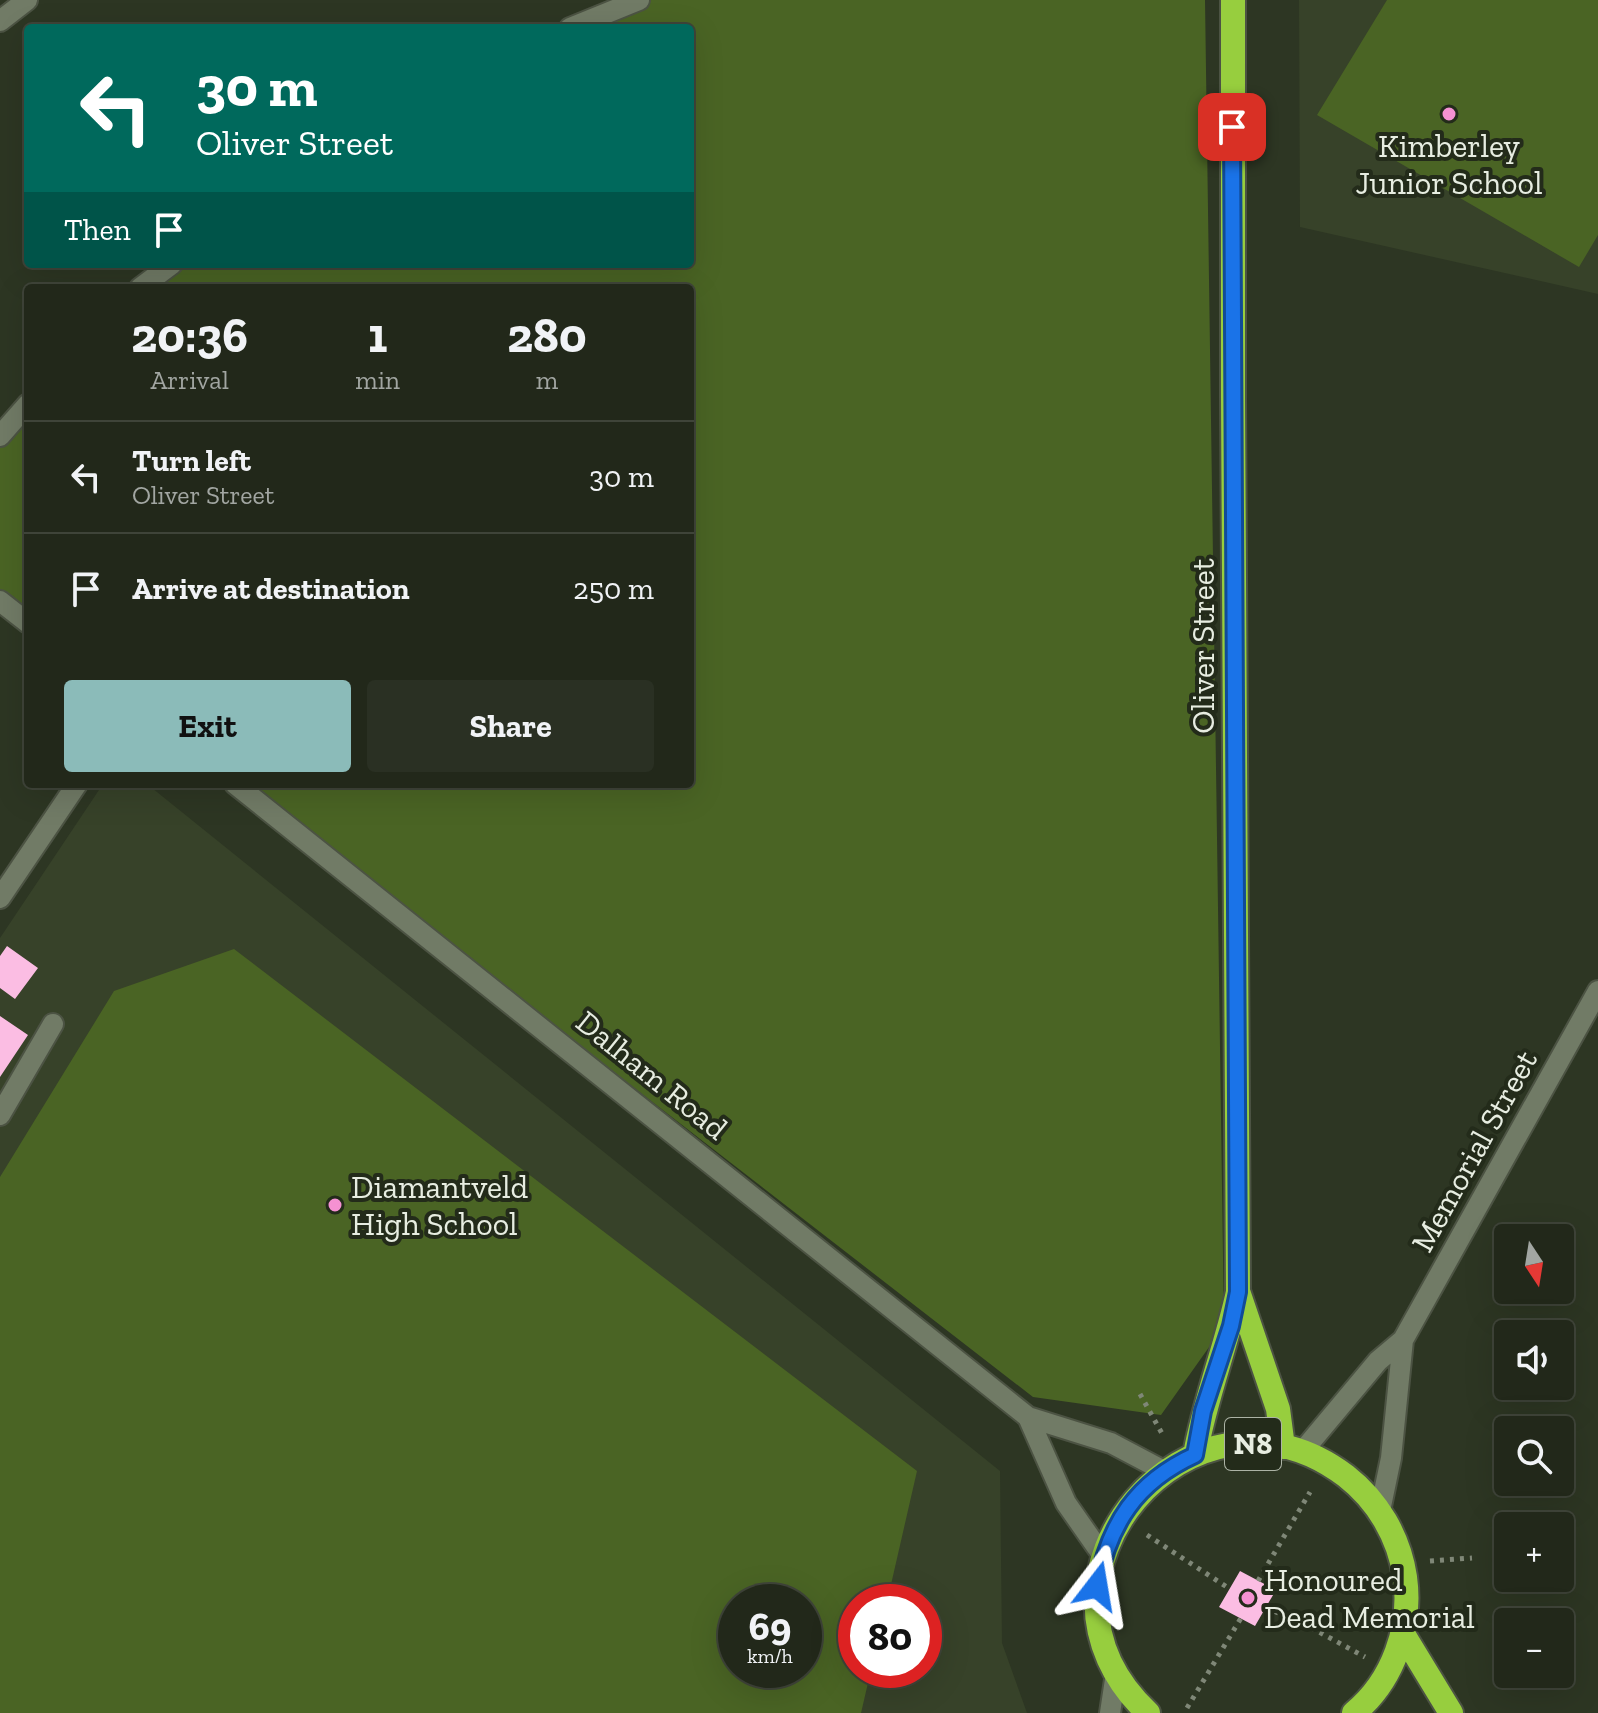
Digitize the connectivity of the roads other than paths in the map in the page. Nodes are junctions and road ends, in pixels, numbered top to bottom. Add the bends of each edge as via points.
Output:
1 (27, 0) edge
2 (639, 0) edge
3 (1233, 0) edge
4 (0, 21) edge
5 (580, 24) edge
6 (167, 268) edge
7 (145, 284) edge
8 (24, 409) edge
9 (0, 436) edge
10 (0, 601) edge
11 (24, 620) edge
12 (74, 788) edge
13 (240, 788) edge
14 (0, 898) edge
15 (1598, 991) edge
16 (53, 1024) dead end
17 (0, 1115) edge
18 (1238, 1292) junction
19 (1403, 1340) junction
20 (1028, 1417) junction
21 (1292, 1450) junction
22 (1195, 1455) junction
23 (1164, 1471) junction
24 (1380, 1511) junction
25 (1103, 1556) junction
26 (1403, 1634) junction
27 (1116, 1673) junction
28 (1110, 1713) edge
29 (1148, 1713) edge
30 (1354, 1713) edge
31 (1451, 1713) edge

1 - 4 street
2 - 5 street
3 - 18 highway, Oliver Street / N8
6 - 7 street
8 - 9 street
10 - 11 street
12 - 14 street
13 - 20 street, Dalham Road
15 - 19 street, Memorial Street
16 - 17 street
18 - 21 highway, Oliver Street / N8
18 - 22 highway, Oliver Street / N8
19 - 21 street, Memorial Street
19 - 24 street, Memorial Street
20 - 23 street, Dalham Road via 1111,1443
20 - 25 street, Dalham Road via 1066,1503
21 - 22 highway, N8 via 1238,1445
21 - 24 highway, N8 via 1332,1466
22 - 23 highway, N8
23 - 25 highway, N8 via 1116,1524
24 - 26 highway, N8 via 1403,1563
25 - 27 highway, N8 via 1098,1615
26 - 30 highway, N8 via 1389,1671
26 - 31 highway
27 - 28 street
27 - 29 highway, N8

